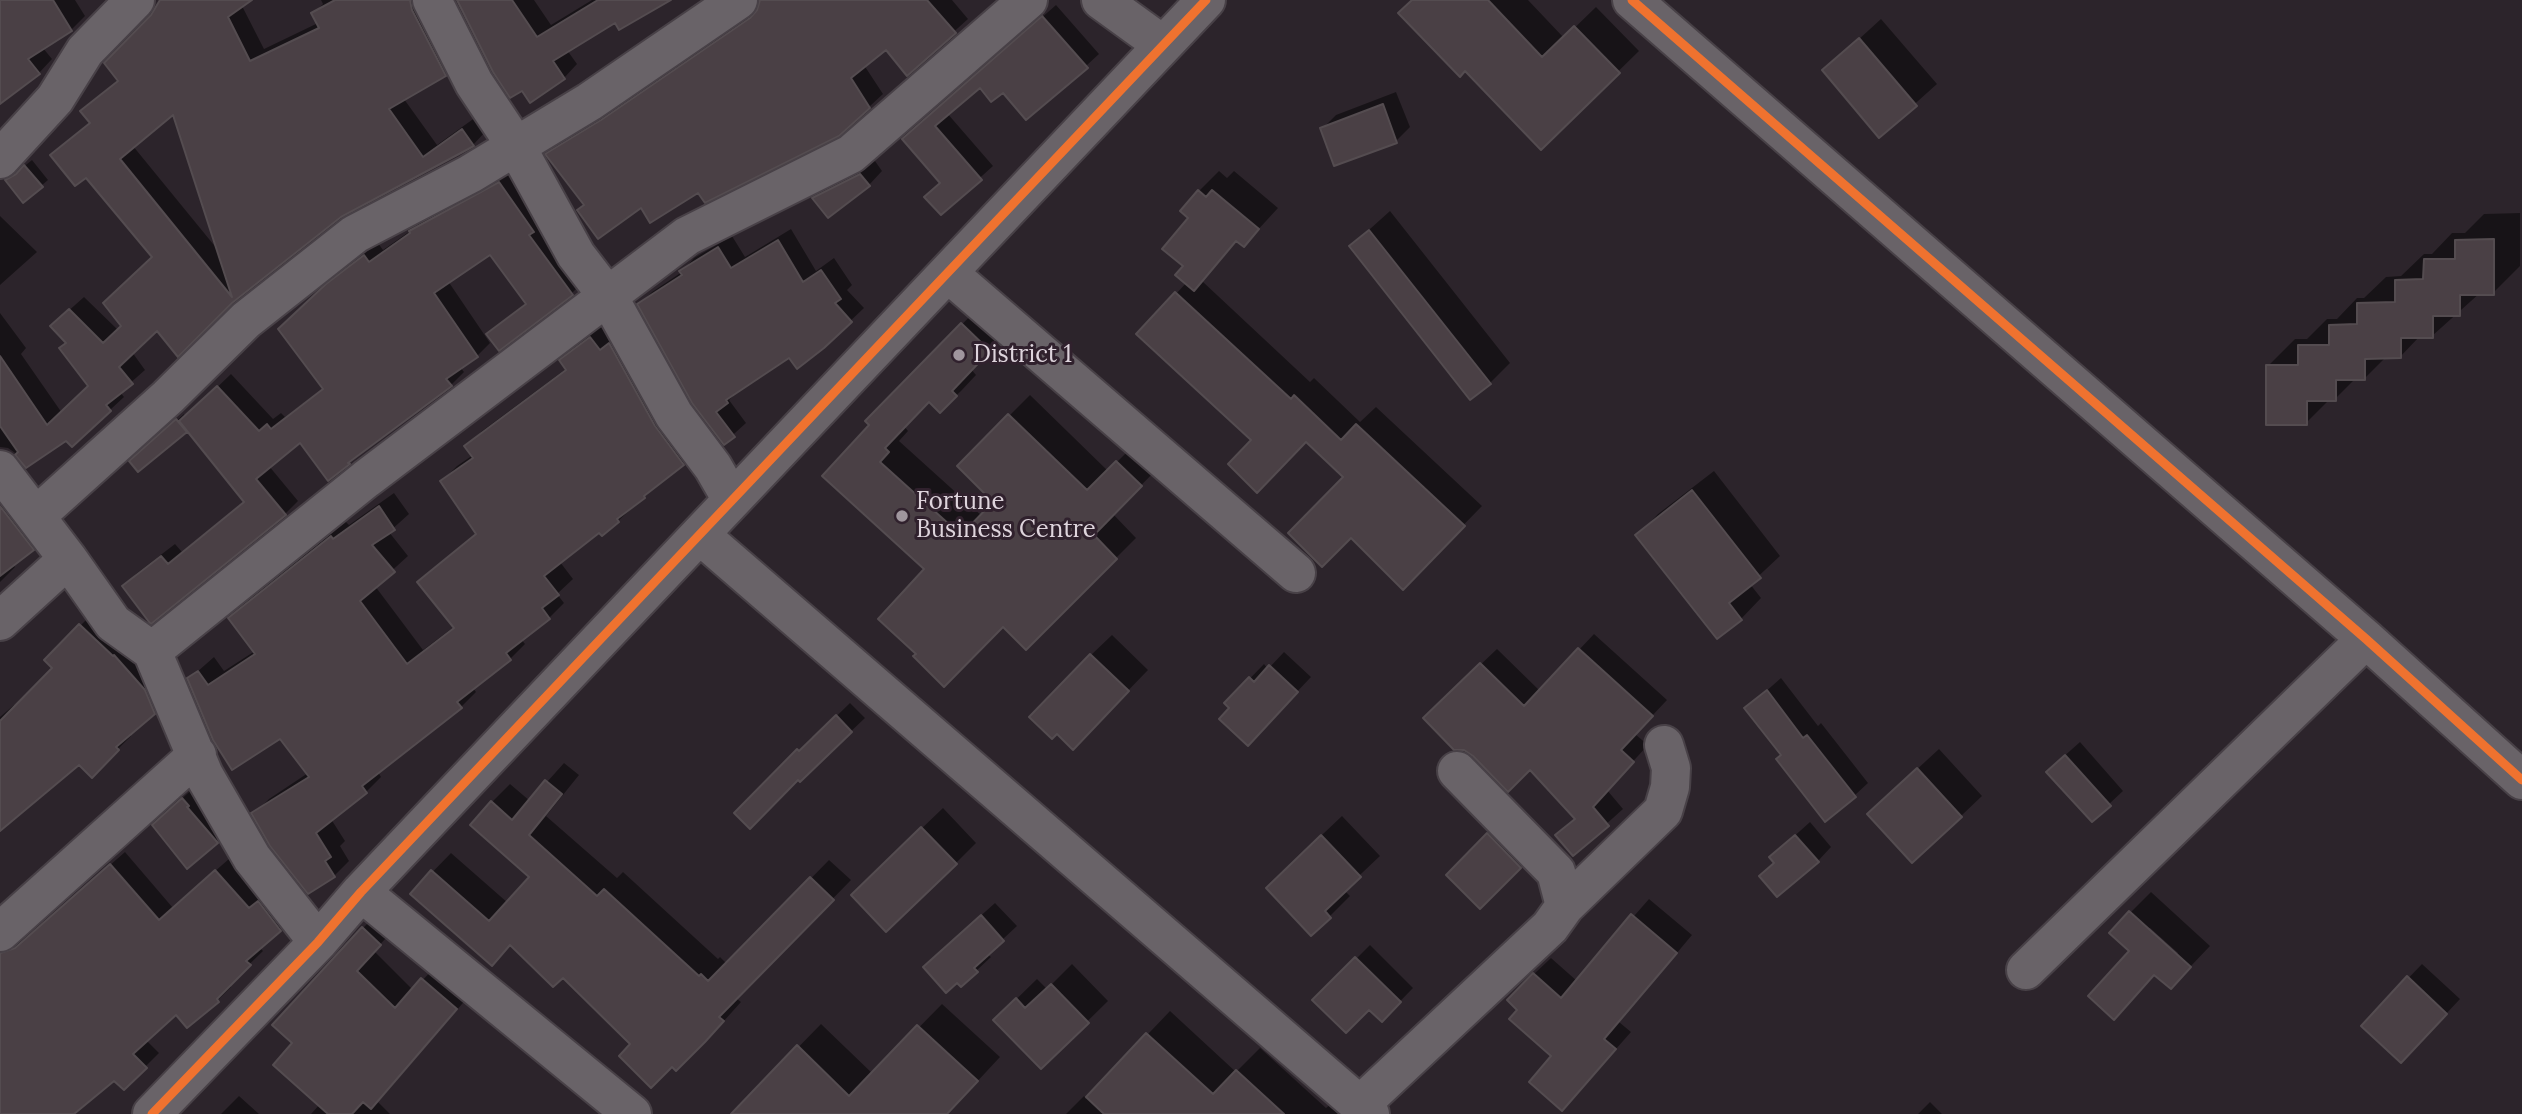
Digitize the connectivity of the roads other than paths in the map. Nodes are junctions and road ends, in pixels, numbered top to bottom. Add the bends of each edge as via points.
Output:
1 (135, 0) edge
2 (432, 0) edge
3 (738, 0) edge
4 (1028, 0) edge
5 (1101, 0) edge
6 (1206, 0) edge
7 (1632, 0) edge
8 (1163, 45) junction
9 (516, 146) junction
10 (0, 159) edge
11 (948, 272) junction
12 (609, 298) junction
13 (0, 470) edge
14 (732, 500) junction
15 (36, 516) junction
16 (700, 535) junction
17 (68, 559) junction
18 (1296, 573) dead end
19 (0, 621) edge
20 (2366, 639) junction
21 (152, 651) junction
22 (1664, 745) dead end
23 (197, 755) junction
24 (1457, 771) dead end
25 (2522, 780) edge
26 (361, 892) junction
27 (1565, 906) junction
28 (0, 932) edge
29 (318, 942) junction
30 (2026, 970) dead end
31 (1365, 1110) edge
32 (152, 1114) edge
33 (632, 1114) edge

1 - 10 street via 85,51 55,99
2 - 9 street via 474,83
3 - 9 street
4 - 12 street via 850,153 687,236
5 - 8 street
6 - 8 street
7 - 20 street
8 - 11 street
9 - 12 street via 576,255
9 - 15 street via 355,234 246,320
11 - 14 street
11 - 18 street
12 - 14 street via 674,415
12 - 21 street via 366,480
13 - 15 street
14 - 16 street
15 - 17 street
16 - 26 street
16 - 31 street
17 - 19 street
17 - 21 street via 113,623
20 - 25 street
20 - 30 street
21 - 23 street
22 - 27 street via 1671,768 1663,811
23 - 28 street
23 - 29 street via 252,858
24 - 27 street via 1556,872
26 - 29 street
26 - 33 street
27 - 31 street via 1550,927
29 - 32 street

